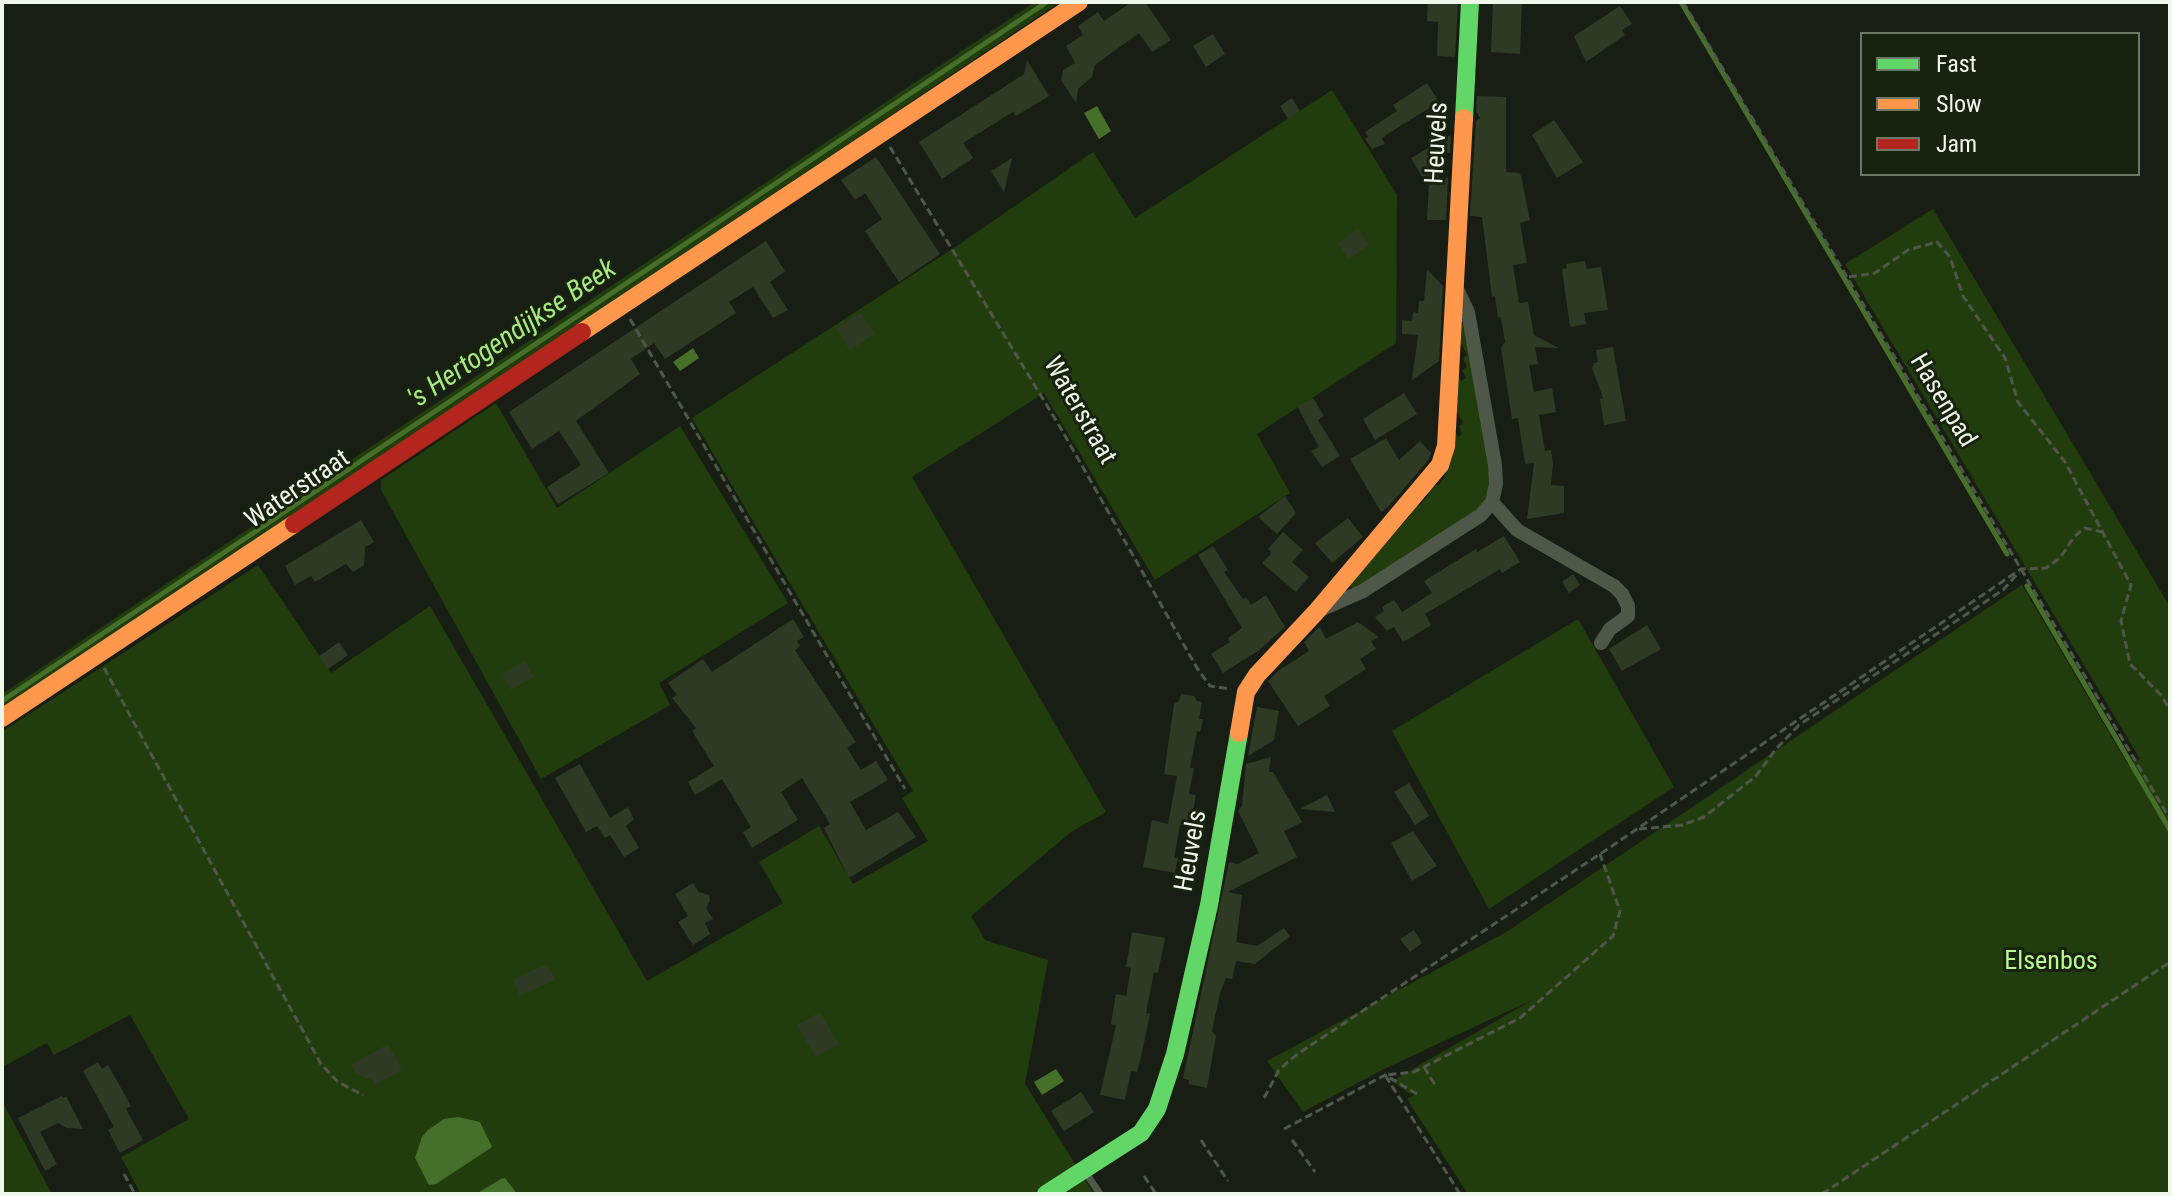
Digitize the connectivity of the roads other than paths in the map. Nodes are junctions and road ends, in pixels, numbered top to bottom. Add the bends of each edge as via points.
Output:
1 (1079, 2) edge
2 (1470, 2) edge
3 (1456, 287) junction
4 (1492, 502) junction
5 (1316, 612) junction
6 (1601, 643) dead end
7 (2, 718) edge
8 (1084, 1170) junction
9 (1046, 1194) edge
10 (1100, 1194) edge

1 - 7 street, Waterstraat
2 - 3 street, Heuvels
3 - 4 street, Heuvels via 1468,312 1495,465
3 - 5 street, Heuvels via 1446,446 1440,465
4 - 5 street, Heuvels via 1481,515 1363,591
4 - 6 street via 1517,530 1622,594 1628,616
5 - 8 street, Heuvels via 1246,692 1209,905 1162,1097 1141,1133
8 - 9 street
8 - 10 lane

